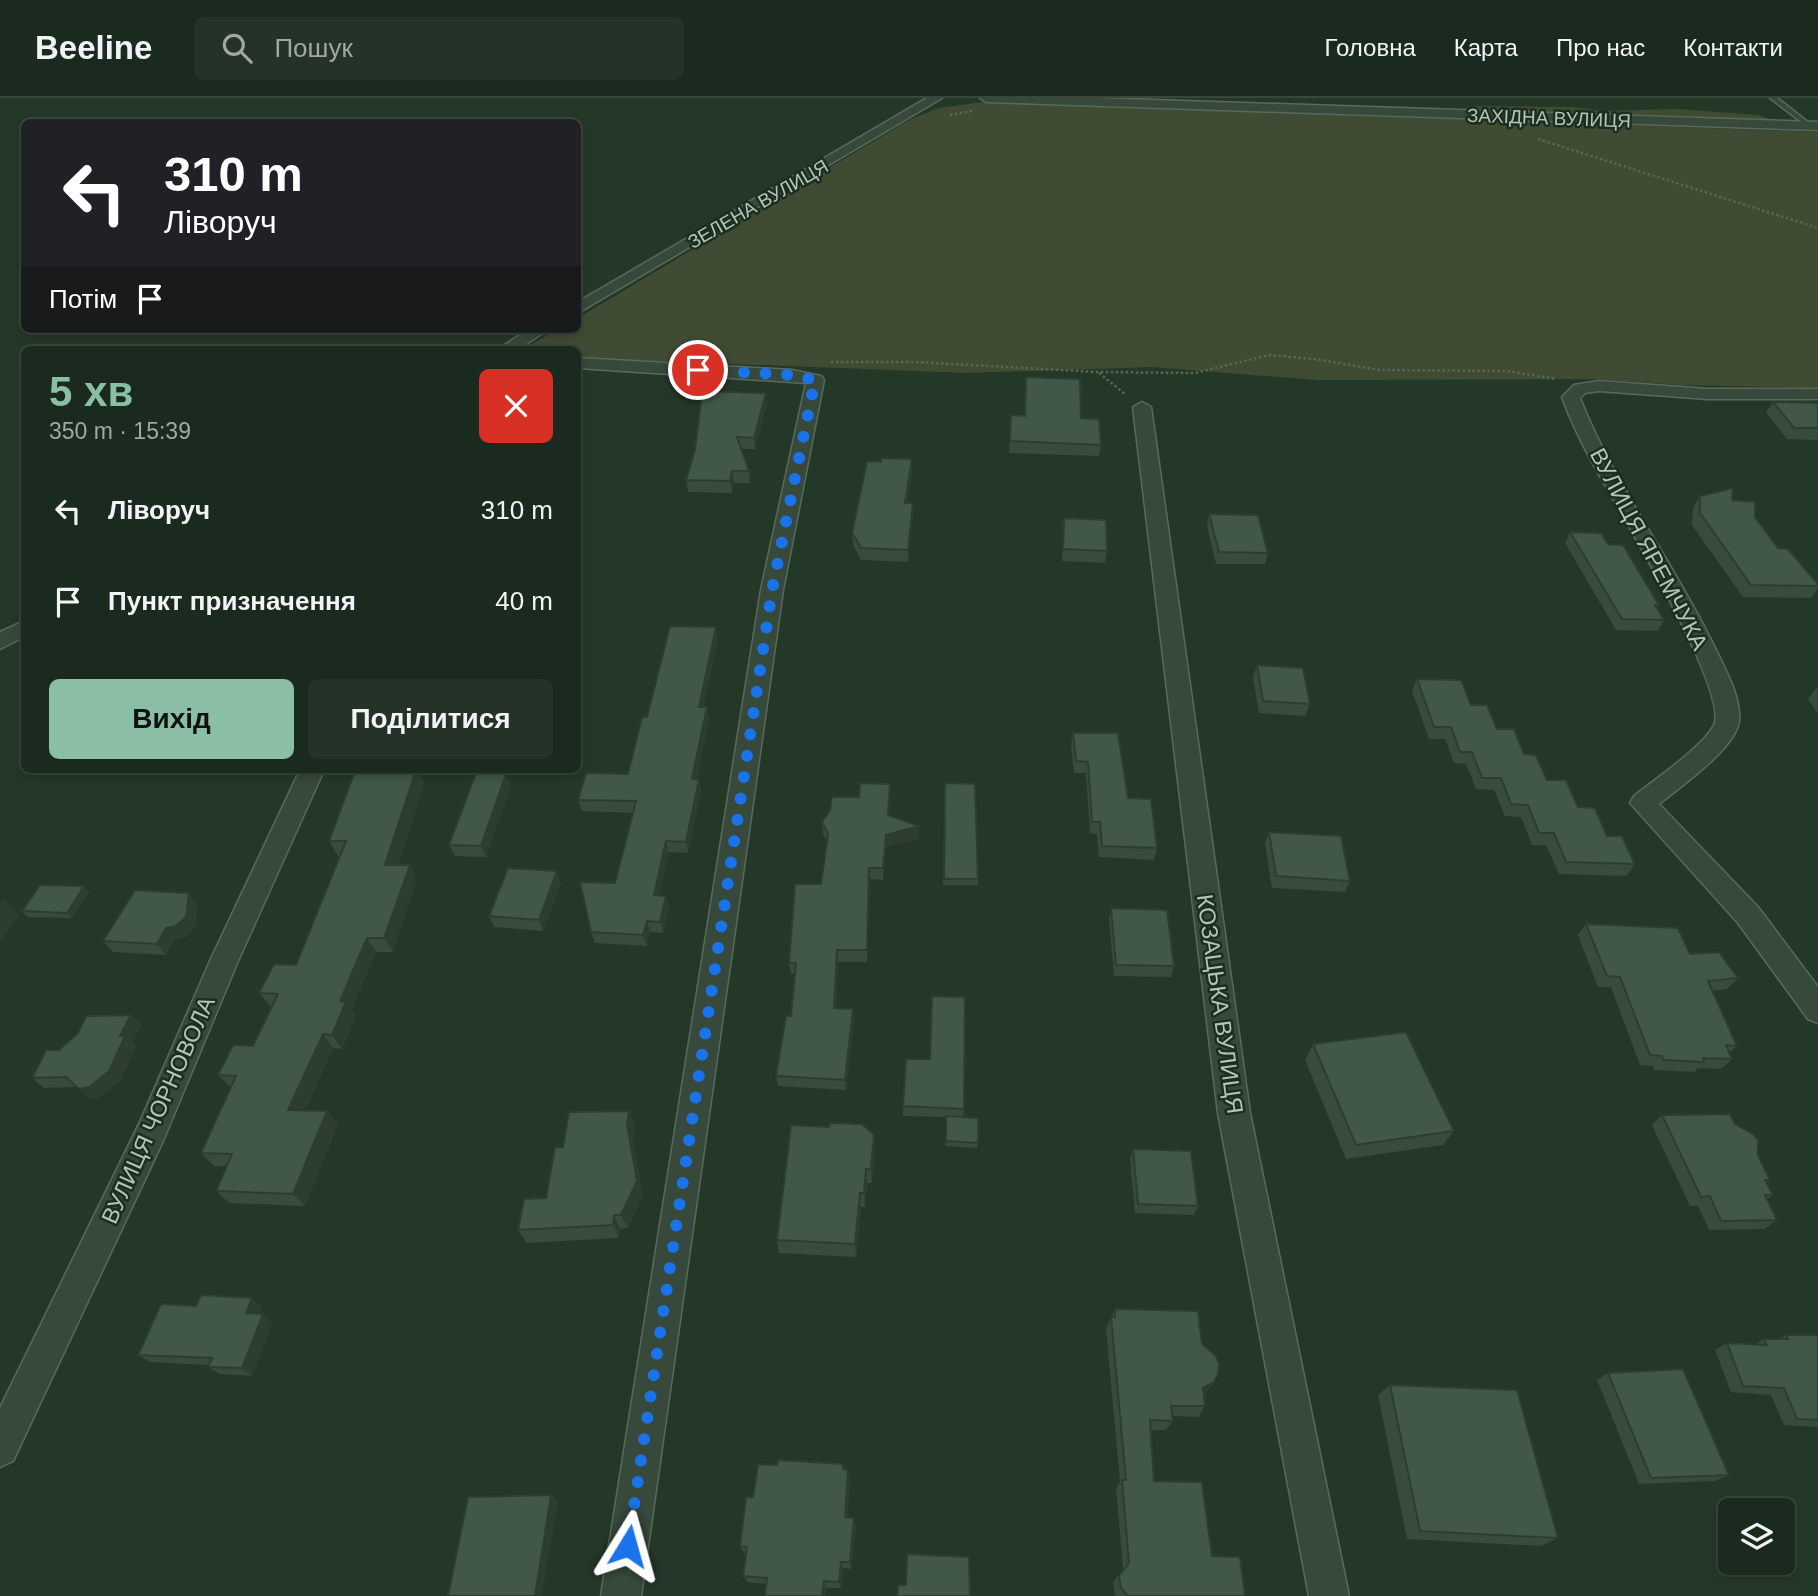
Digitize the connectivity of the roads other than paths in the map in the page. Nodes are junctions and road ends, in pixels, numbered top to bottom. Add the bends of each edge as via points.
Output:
1 (936, 98) edge
2 (986, 98) edge
3 (1450, 98) edge
4 (1773, 98) edge
5 (1460, 115) junction
6 (1814, 126) edge
7 (581, 306) edge
8 (534, 333) edge
9 (512, 346) edge
10 (581, 363) edge
11 (804, 377) joint
12 (1599, 386) joint
13 (1818, 394) edge
14 (1142, 407) road end
15 (21, 630) edge
16 (0, 642) edge
17 (311, 773) edge
18 (1818, 1010) edge
19 (0, 1448) edge
20 (621, 1596) edge
21 (1329, 1596) edge

1 - 7 street, ЗЕЛЕНА ВУЛИЦЯ
2 - 5 street, ЗАХІДНА ВУЛИЦЯ
3 - 5 street
4 - 6 lane
5 - 6 street, ЗАХІДНА ВУЛИЦЯ
8 - 9 street
10 - 11 street
11 - 20 street
12 - 13 street via 1708,394
12 - 18 street, ВУЛИЦЯ ЯРЕМЧУКА via 1571,397 1580,421 1692,619 1727,703 1727,723 1709,746 1643,803 1748,915
14 - 21 street, КОЗАЦЬКА ВУЛИЦЯ via 1234,1113
15 - 16 street
17 - 19 street, ВУЛИЦЯ ЧОРНОВОЛА via 223,961 152,1131

